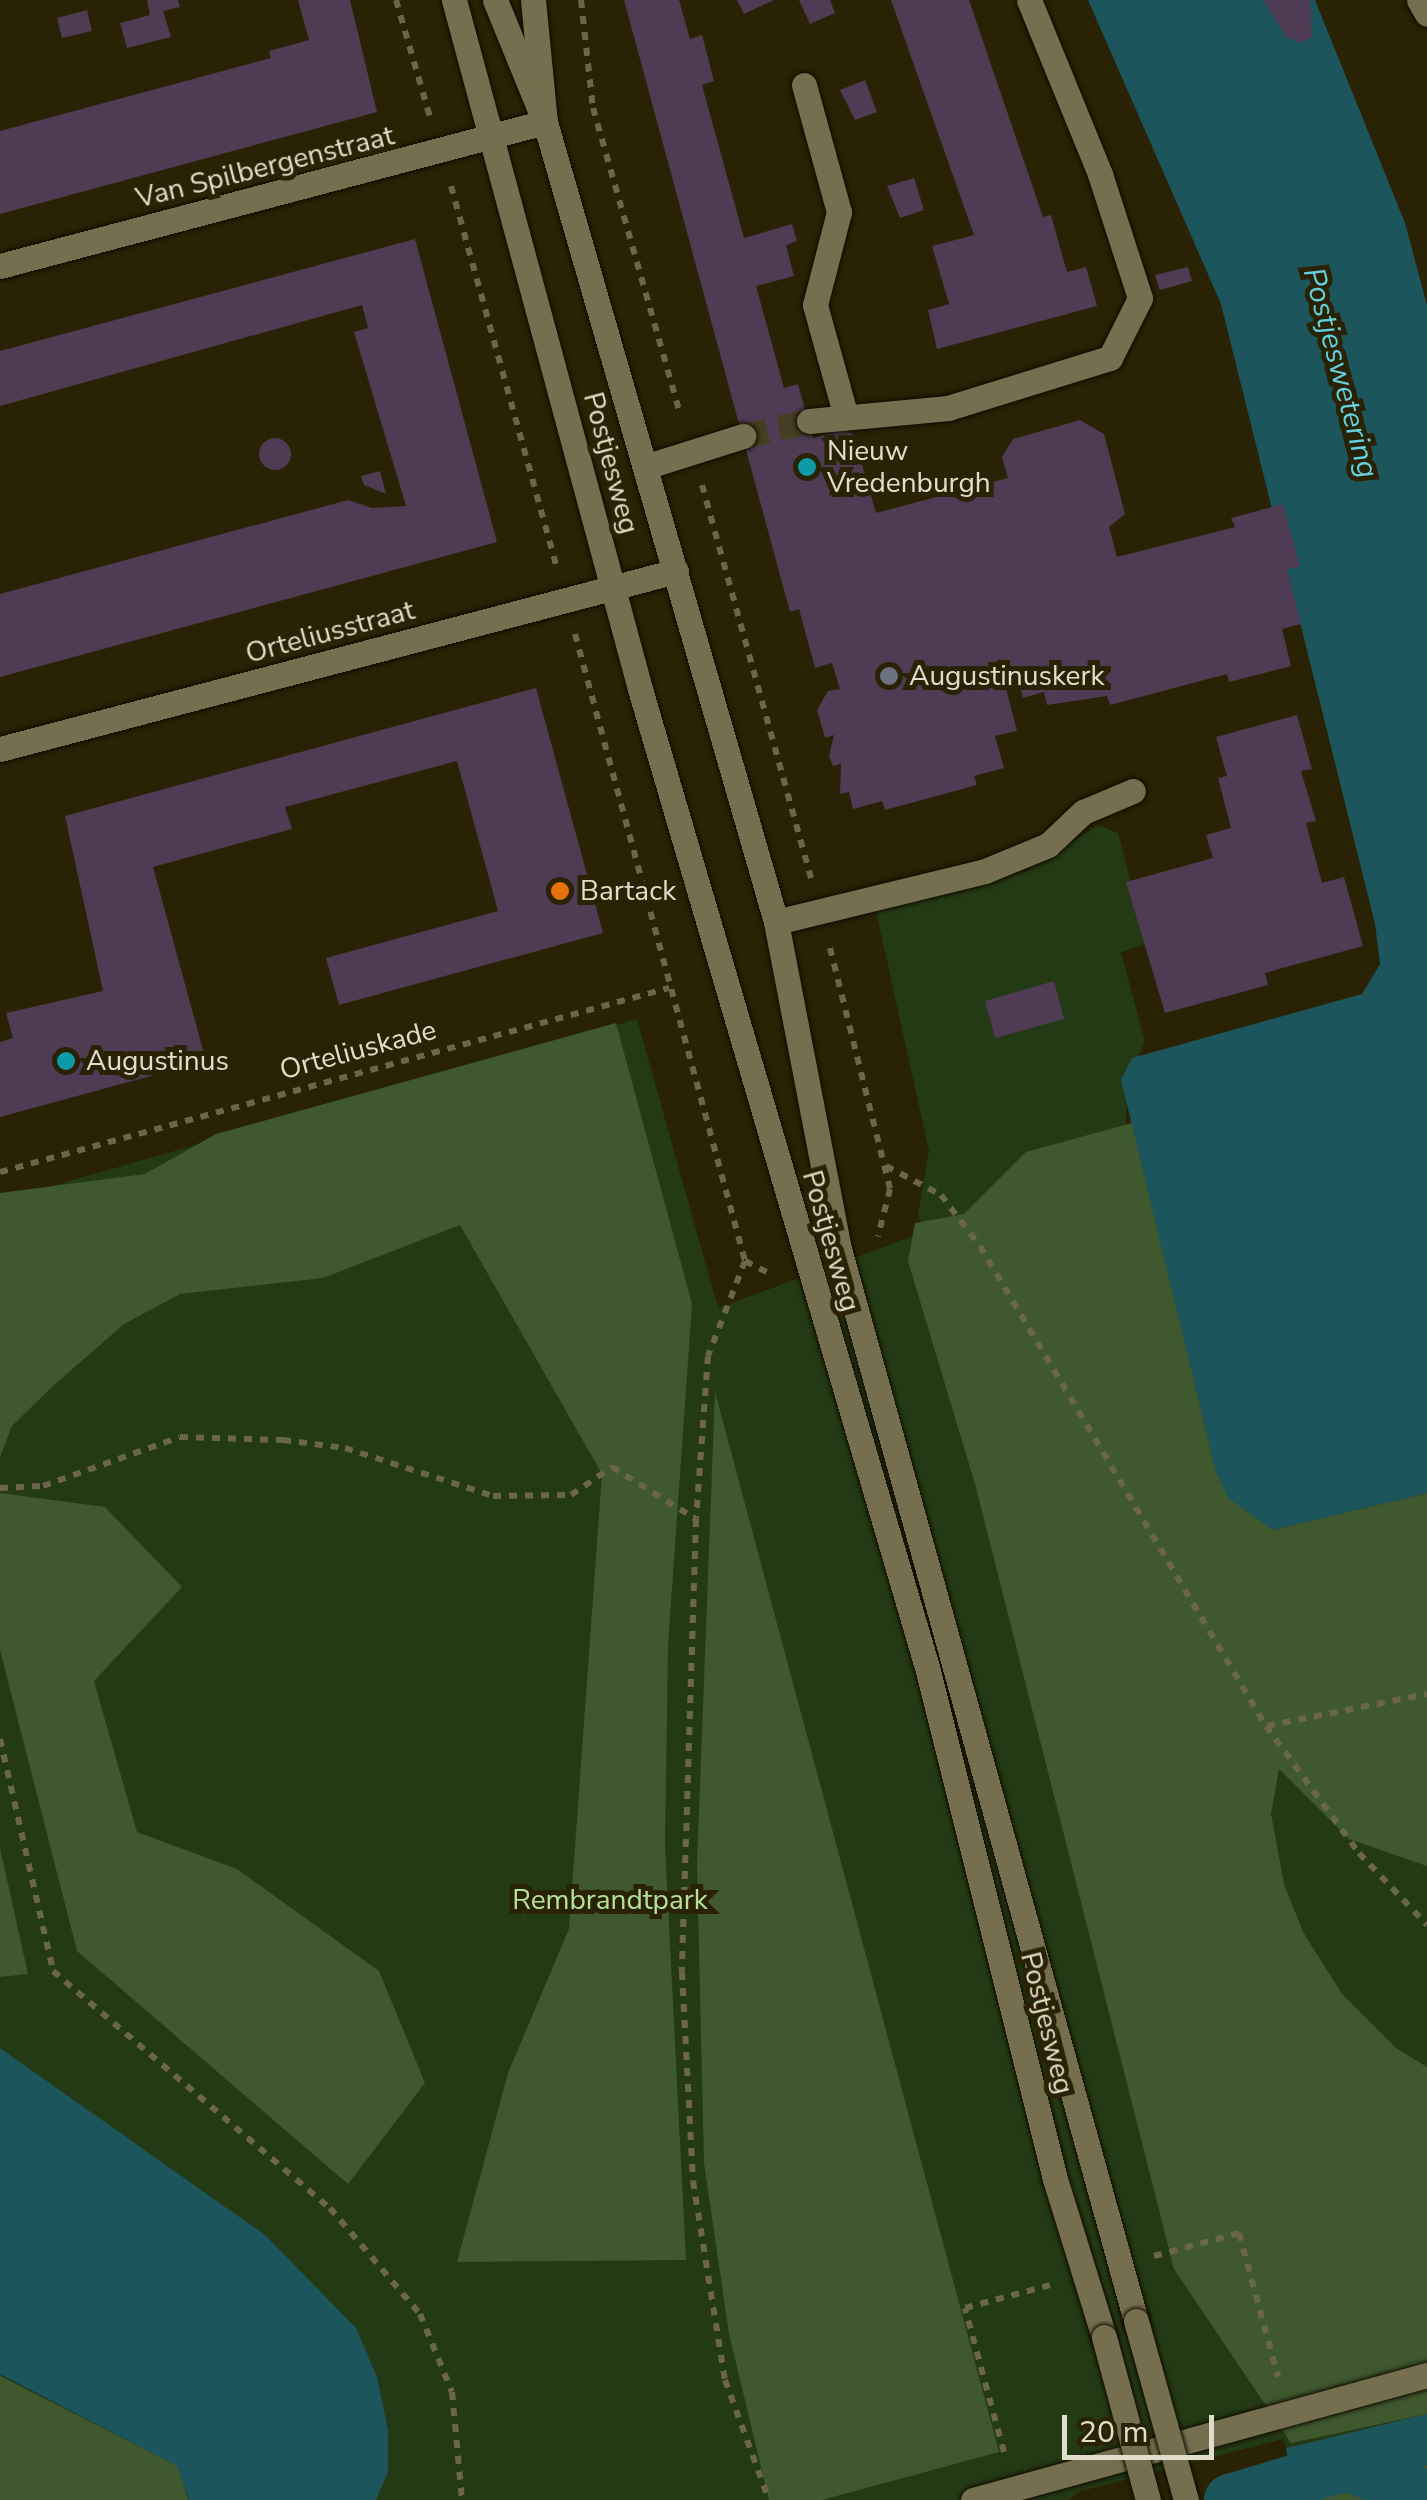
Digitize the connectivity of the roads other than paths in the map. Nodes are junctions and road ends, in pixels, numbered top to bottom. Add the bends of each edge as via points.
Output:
1 (454, 0) edge
2 (495, 0) edge
3 (533, 0) edge
4 (1030, 0) edge
5 (1419, 0) edge
6 (1427, 14) edge
7 (804, 86) dead end
8 (544, 122) junction
9 (495, 135) junction
10 (0, 266) edge
11 (844, 413) junction
12 (808, 422) tunnel mouth
13 (743, 436) tunnel mouth
14 (648, 466) junction
15 (676, 571) junction
16 (613, 590) junction
17 (0, 749) edge
18 (1132, 791) dead end
19 (776, 922) junction
20 (1427, 2375) edge
21 (973, 2500) edge
22 (1148, 2500) edge
23 (1186, 2500) edge

1 - 9 street, Postjesweg
2 - 8 street, Postjesweg
3 - 8 street, Postjesweg
4 - 11 street via 1100,174 1140,298 1110,358 948,408
5 - 6 street
7 - 11 street via 839,212 815,305
8 - 9 street, Van Spilbergenstraat
8 - 14 street, Postjesweg
9 - 10 street, Van Spilbergenstraat
9 - 16 street, Postjesweg
11 - 12 street
13 - 14 street
14 - 15 street, Postjesweg
15 - 16 street, Orteliusstraat
15 - 19 street, Postjesweg
16 - 17 street, Orteliusstraat
16 - 22 street, Postjesweg, bridge via 927,1666 1055,2179
18 - 19 street via 1083,812 1048,845 985,871
19 - 23 street, Postjesweg, bridge via 838,1245
20 - 21 street

